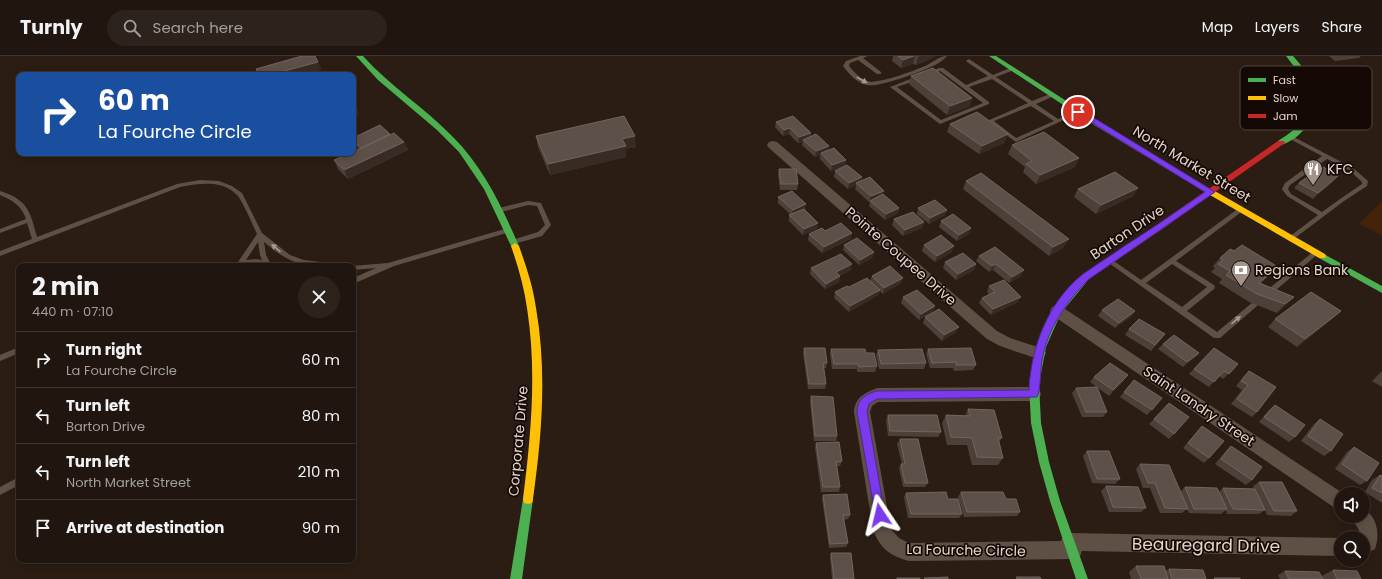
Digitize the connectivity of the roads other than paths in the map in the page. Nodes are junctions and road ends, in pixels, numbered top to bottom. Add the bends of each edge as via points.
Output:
1 (359, 56) edge
2 (944, 56) edge
3 (992, 56) edge
4 (1289, 56) edge
5 (862, 57) edge
6 (969, 61) dead end
7 (1298, 66) edge
8 (1012, 69) junction
9 (879, 73) dead end
10 (992, 76) junction
11 (965, 86) junction
12 (1052, 95) junction
13 (1032, 104) junction
14 (1078, 112) junction
15 (1058, 122) junction
16 (1299, 130) edge
17 (1290, 137) junction
18 (772, 145) dead end
19 (1326, 156) junction
20 (1211, 192) junction
21 (0, 193) edge
22 (501, 210) junction
23 (1241, 210) junction
24 (1323, 214) junction
25 (29, 220) junction
26 (509, 230) junction
27 (0, 231) edge
28 (260, 234) junction
29 (1291, 239) junction
30 (35, 240) junction
31 (514, 242) junction
32 (1316, 253) junction
33 (0, 254) edge
34 (1109, 261) junction
35 (1172, 261) junction
36 (239, 263) edge
37 (246, 263) edge
38 (262, 263) edge
39 (267, 263) edge
40 (301, 263) edge
41 (392, 264) junction
42 (356, 267) edge
43 (356, 280) edge
44 (1141, 283) junction
45 (1382, 290) edge
46 (1264, 297) edge
47 (1254, 304) dead end
48 (1057, 311) junction
49 (1182, 311) junction
50 (16, 351) edge
51 (1038, 354) junction
52 (0, 358) edge
53 (1033, 394) junction
54 (16, 482) edge
55 (0, 490) edge
56 (1334, 497) edge
57 (1071, 546) junction
58 (1334, 547) edge
59 (516, 579) edge
60 (1082, 579) edge

1 - 22 street, Corporate Drive via 387,86 435,124 462,151
5 -> 2 lane via 848,62 846,66 850,72 870,84 936,63
3 - 8 street, North Market Street
4 - 7 street, Barton Drive
5 - 9 lane
6 - 10 lane
8 - 10 lane
8 - 12 street, North Market Street
10 - 11 lane
10 - 13 lane
11 - 11 lane via 987,102 940,122 894,87 941,69
12 - 13 lane
12 - 14 street, North Market Street
13 - 15 lane
13 - 15 lane via 990,122 1016,140
14 - 15 lane
14 - 20 street, North Market Street
16 - 17 street, Barton Drive
17 - 19 lane
17 - 20 street, Barton Drive
18 - 51 street, Pointe Coupee Drive via 992,335
19 - 24 lane via 1286,184 1285,189 1289,195
19 - 24 lane via 1351,169 1366,181 1365,185
20 - 23 street, North Market Street
20 - 34 street, Barton Drive
21 - 25 lane via 21,203
22 - 26 street, Corporate Drive
22 - 31 lane via 528,203 539,204 548,225 540,234
23 - 29 street, North Market Street
23 - 35 lane
24 - 29 lane
25 - 27 lane
25 - 30 lane
26 - 31 street, Corporate Drive
26 - 41 lane
28 - 30 lane via 240,194 217,182 200,182 179,185
28 - 36 lane
28 - 39 lane via 263,255
40 -> 28 lane via 279,252
29 - 32 street, North Market Street
30 - 33 lane
31 - 59 street, Corporate Drive via 526,279 534,320 538,375 536,436
32 - 45 street, North Market Street
32 - 46 lane
34 - 44 lane
34 - 48 street, Barton Drive via 1081,282
35 - 44 lane
35 - 49 lane via 1212,288
37 - 38 lane
41 - 42 lane
41 - 43 lane
44 - 49 lane
49 -> 47 lane via 1217,336
48 - 51 street, Barton Drive
48 - 56 street, Saint Landry Street
50 - 52 lane
51 - 53 street, Barton Drive
53 - 57 street, Barton Drive via 1036,428 1044,464
53 - 57 street, La Fourche Circle via 869,397 862,407 862,412 882,530 892,545 909,552
54 - 55 lane
57 - 58 street, Beauregard Drive
57 - 60 street, Barton Drive

